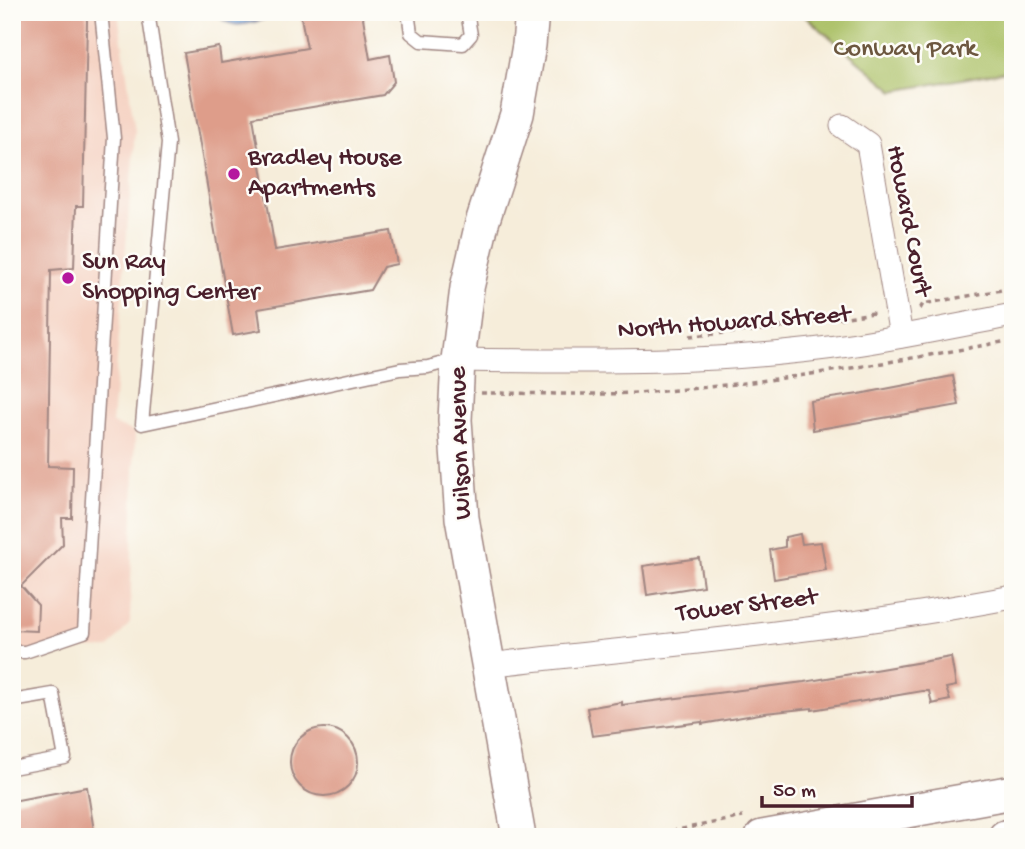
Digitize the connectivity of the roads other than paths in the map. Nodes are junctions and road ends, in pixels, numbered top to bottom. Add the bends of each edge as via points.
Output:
1 (100, 12) edge
2 (148, 12) edge
3 (408, 12) edge
4 (467, 12) edge
5 (532, 12) edge
6 (842, 126) dead end
7 (1013, 315) edge
8 (901, 336) junction
9 (458, 360) junction
10 (1013, 597) edge
11 (12, 652) edge
12 (487, 665) junction
13 (12, 701) edge
14 (12, 768) edge
15 (1013, 792) edge
16 (1013, 835) edge
17 (519, 837) edge
18 (762, 837) edge
19 (1005, 837) edge

1 - 11 lane via 114,138 84,632
2 - 9 lane via 168,143 142,424
3 - 4 lane via 411,33 421,41 463,44 471,35
5 - 9 street, Wilson Avenue via 521,96 482,223 467,288
6 - 8 street, Howard Court via 868,144
7 - 8 street, North Howard Street
8 - 9 street, North Howard Street via 767,353 657,360
9 - 12 street, Wilson Avenue via 458,479
10 - 12 street, Tower Street via 904,616
12 - 17 street, Wilson Avenue
13 - 14 lane via 53,694 65,758
15 - 18 street
16 - 19 street

